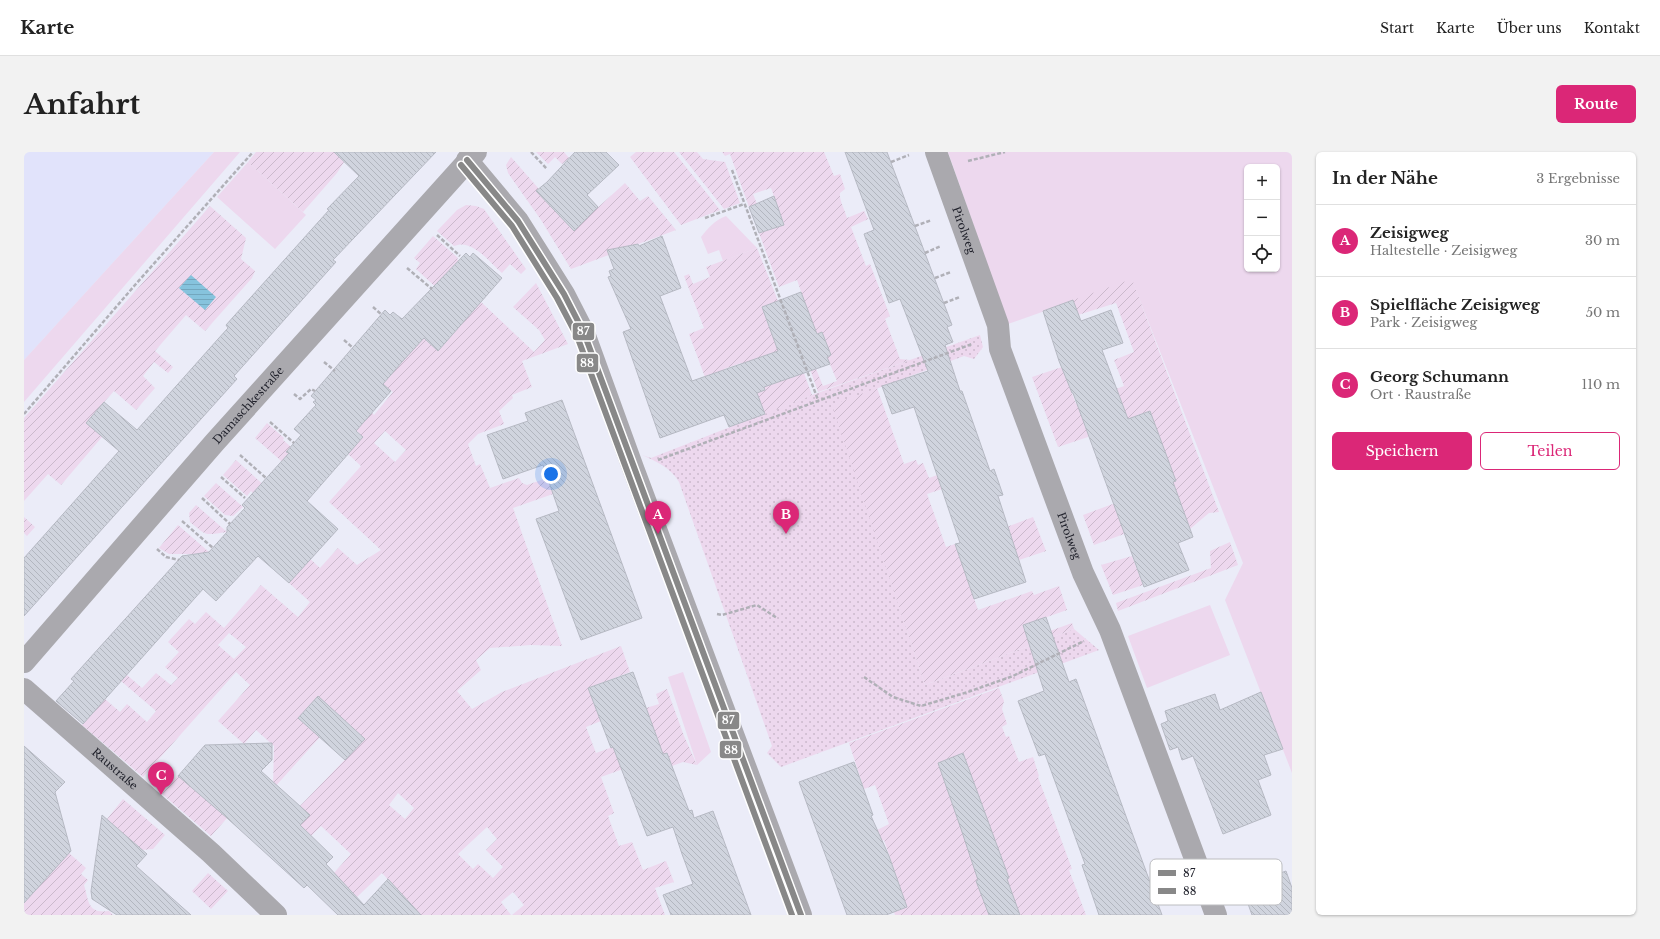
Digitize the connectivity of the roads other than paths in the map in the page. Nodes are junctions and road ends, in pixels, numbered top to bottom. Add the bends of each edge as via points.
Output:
1 (472, 156) edge
2 (939, 159) edge
3 (24, 662) edge
4 (24, 689) edge
5 (1195, 859) edge
6 (1212, 905) edge
7 (276, 915) edge
8 (801, 915) edge
9 (1216, 915) edge

1 - 3 street, Damaschkestraße via 220,436
1 - 8 street via 518,221 584,333
2 - 5 street, Pirolweg via 998,325 1000,349 1083,573 1110,630
4 - 7 street, Raustraße via 211,853
6 - 9 street, Pirolweg

